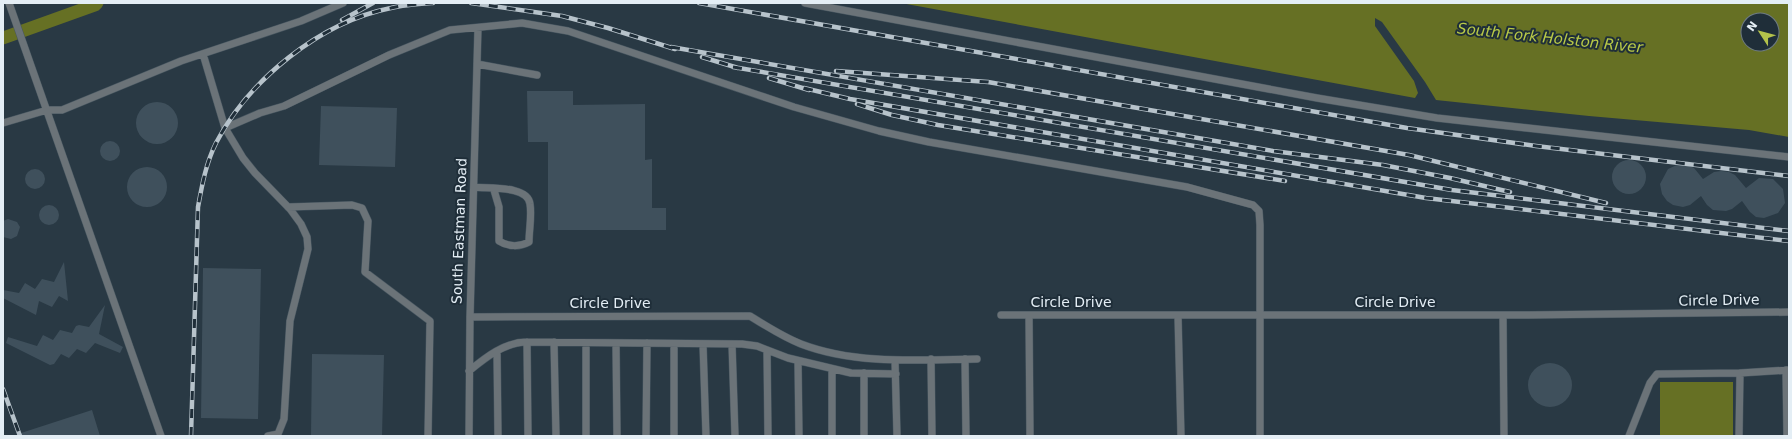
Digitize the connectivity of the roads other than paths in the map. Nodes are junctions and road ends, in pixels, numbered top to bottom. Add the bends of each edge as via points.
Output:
1 (9, 3) edge
2 (343, 3) edge
3 (805, 3) edge
4 (478, 28) junction
5 (203, 54) junction
6 (477, 64) junction
7 (537, 75) dead end
8 (47, 110) junction
9 (3, 123) edge
10 (225, 128) junction
11 (1789, 157) edge
12 (474, 187) junction
13 (494, 190) junction
14 (288, 206) junction
15 (1789, 312) edge
16 (1001, 315) dead end
17 (1259, 315) junction
18 (1503, 315) junction
19 (1029, 316) junction
20 (1178, 316) junction
21 (470, 317) junction
22 (527, 342) junction
23 (554, 342) junction
24 (586, 343) junction
25 (616, 343) junction
26 (647, 343) junction
27 (674, 344) junction
28 (703, 344) junction
29 (732, 344) junction
30 (767, 350) junction
31 (497, 351) junction
32 (965, 359) junction
33 (977, 359) dead end
34 (895, 360) junction
35 (931, 360) junction
36 (798, 361) junction
37 (832, 369) junction
38 (1788, 370) edge
39 (469, 371) junction
40 (864, 373) junction
41 (1740, 373) junction
42 (896, 374) junction
43 (1632, 435) edge
44 (161, 436) edge
45 (268, 436) edge
46 (428, 436) edge
47 (469, 436) edge
48 (498, 436) edge
49 (528, 436) edge
50 (556, 436) edge
51 (586, 436) edge
52 (617, 436) edge
53 (646, 436) edge
54 (674, 436) edge
55 (706, 436) edge
56 (735, 436) edge
57 (768, 436) edge
58 (799, 436) edge
59 (832, 436) edge
60 (864, 436) edge
61 (897, 436) edge
62 (932, 436) edge
63 (966, 436) edge
64 (1030, 436) edge
65 (1181, 436) edge
66 (1260, 436) edge
67 (1504, 436) edge
68 (1738, 436) edge
69 (1788, 436) edge

1 - 8 lane
2 - 5 lane via 301,21
3 - 11 lane via 1437,118
4 - 6 lane, South Eastman Road
4 - 10 lane via 450,30 422,41 284,106
4 - 17 lane via 522,23 568,30 794,107 879,131 1187,187 1253,204 1259,211 1260,225
5 - 8 lane via 62,110
5 - 10 lane
6 - 7 lane
6 - 12 lane, South Eastman Road
8 - 9 lane
8 - 44 lane
10 - 14 lane via 243,158
12 - 13 lane
12 - 21 lane, South Eastman Road
13 - 13 lane via 499,207 499,241 505,245 522,245 529,242 530,202 527,196 517,190
14 - 45 lane via 301,224 307,237 308,249 290,321 284,419 278,434
14 - 46 lane via 362,208 368,221 365,272 430,321
15 - 18 lane, Circle Drive
16 - 19 lane, Circle Drive
17 - 18 lane, Circle Drive
17 - 20 lane, Circle Drive
17 - 66 lane
18 - 67 lane
19 - 20 lane, Circle Drive
19 - 64 lane
20 - 65 lane
21 - 34 lane, Circle Drive via 750,316 802,345 840,354
21 - 39 lane, South Eastman Road
22 - 23 lane
22 - 31 lane via 518,342
22 - 49 lane
23 - 24 lane
23 - 50 lane
24 - 25 lane
24 - 51 lane
25 - 26 lane
25 - 52 lane
26 - 27 lane
26 - 53 lane
27 - 28 lane
27 - 54 lane
28 - 29 lane
28 - 55 lane
29 - 30 lane via 757,346
29 - 56 lane
30 - 36 lane
30 - 57 lane
31 - 39 lane
31 - 48 lane
32 - 33 lane
32 - 35 lane
32 - 63 lane
34 - 35 lane
34 - 42 lane
35 - 62 lane
36 - 37 lane
36 - 58 lane
37 - 40 lane
37 - 59 lane
38 - 41 lane
38 - 69 lane
39 - 47 lane, South Eastman Road
40 - 42 lane
40 - 60 lane
41 - 43 lane via 1658,374 1650,383
41 - 68 lane
42 - 61 lane

